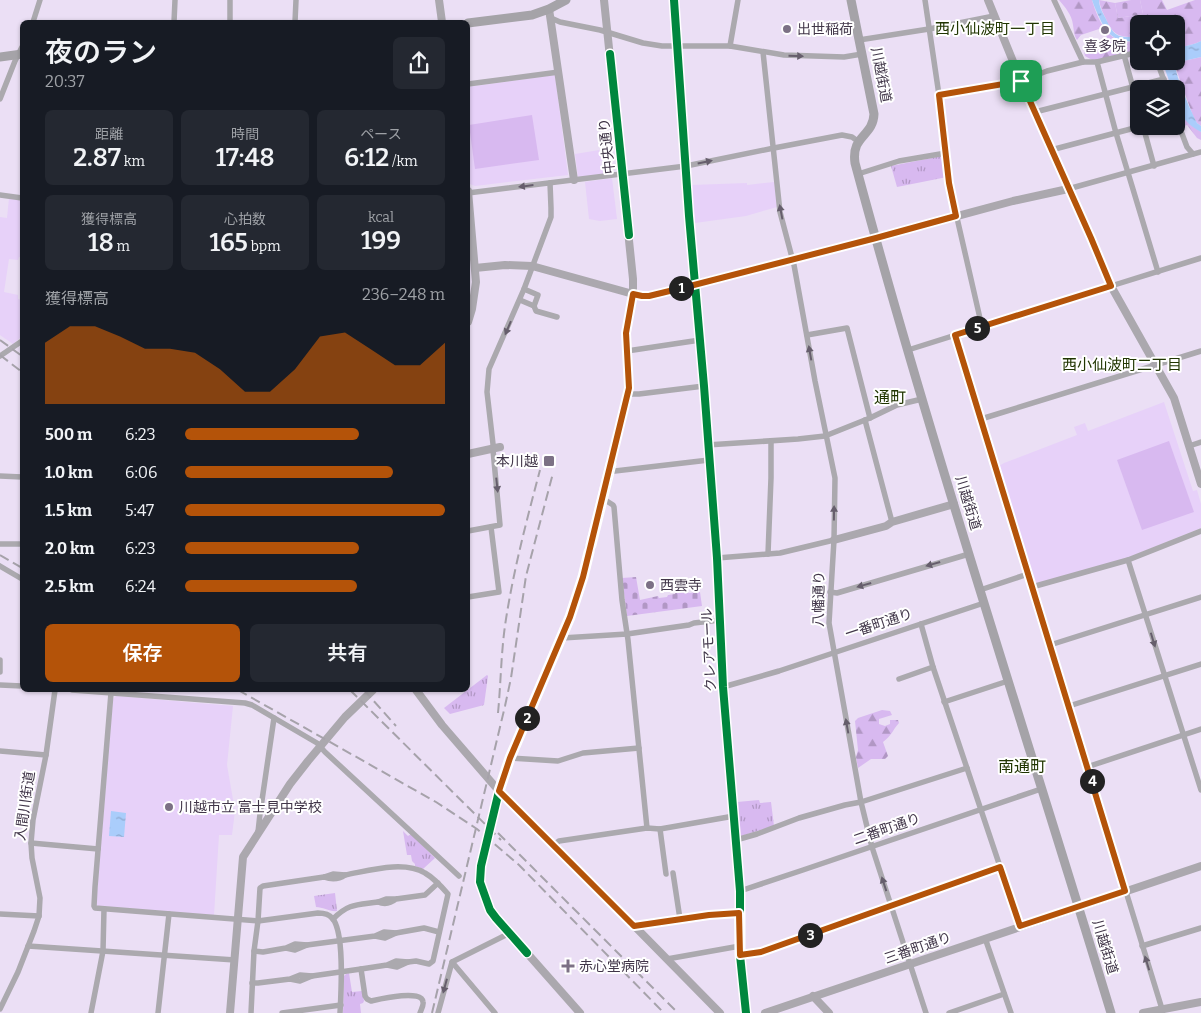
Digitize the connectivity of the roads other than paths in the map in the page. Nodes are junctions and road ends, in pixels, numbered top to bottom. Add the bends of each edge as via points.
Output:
1 (40, 0) edge
2 (175, 0) edge
3 (230, 0) edge
4 (296, 0) edge
5 (439, 0) edge
6 (566, 0) edge
7 (604, 0) edge
8 (674, 0) edge
9 (738, 0) edge
10 (851, 0) edge
11 (925, 0) edge
12 (988, 0) edge
13 (1054, 0) edge
14 (550, 14) junction
15 (994, 16) junction
16 (34, 20) edge
17 (174, 20) edge
18 (230, 20) edge
19 (295, 20) edge
20 (442, 20) edge
21 (470, 23) edge
22 (929, 29) junction
23 (608, 32) junction
24 (860, 40) junction
25 (678, 46) junction
26 (730, 46) junction
27 (20, 52) edge
28 (763, 52) junction
29 (20, 54) edge
30 (862, 54) junction
31 (1130, 54) edge
32 (1124, 55) junction
33 (0, 57) edge
34 (1083, 62) junction
35 (1097, 62) junction
36 (1160, 70) edge
37 (559, 72) junction
38 (1164, 79) joint
39 (1130, 80) edge
40 (1160, 80) edge
41 (1021, 81) junction
42 (470, 84) edge
43 (1130, 88) edge
44 (1106, 94) junction
45 (939, 95) junction
46 (0, 99) edge
47 (1035, 112) junction
48 (1130, 129) edge
49 (1116, 133) junction
50 (1145, 135) edge
51 (1182, 135) edge
52 (859, 142) junction
53 (774, 148) junction
54 (1052, 150) junction
55 (1201, 152) edge
56 (946, 153) junction
57 (1193, 154) junction
58 (686, 166) junction
59 (1154, 166) junction
60 (1128, 173) junction
61 (858, 174) junction
62 (623, 175) junction
63 (574, 180) junction
64 (550, 183) junction
65 (1068, 188) junction
66 (470, 192) edge
67 (0, 195) edge
68 (20, 198) edge
69 (470, 214) edge
70 (956, 216) junction
71 (876, 238) junction
72 (1201, 258) edge
73 (793, 260) junction
74 (532, 266) junction
75 (475, 268) junction
76 (1158, 272) junction
77 (696, 285) junction
78 (1111, 286) junction
79 (524, 289) junction
80 (633, 294) junction
81 (520, 300) junction
82 (534, 306) junction
83 (470, 316) edge
84 (557, 317) dead end
85 (982, 327) junction
86 (807, 335) junction
87 (955, 335) junction
88 (700, 340) junction
89 (20, 342) edge
90 (908, 350) junction
91 (627, 351) junction
92 (1201, 351) edge
93 (0, 356) edge
94 (1155, 365) junction
95 (704, 386) junction
96 (627, 394) junction
97 (922, 399) junction
98 (868, 419) junction
99 (981, 419) junction
100 (825, 436) junction
101 (770, 441) junction
102 (1201, 442) edge
103 (707, 444) junction
104 (1190, 446) junction
105 (496, 448) junction
106 (470, 454) edge
107 (709, 460) junction
108 (610, 470) junction
109 (0, 476) edge
110 (20, 477) edge
111 (1201, 484) edge
112 (602, 498) junction
113 (954, 504) junction
114 (892, 522) junction
115 (492, 526) junction
116 (470, 531) edge
117 (1201, 531) edge
118 (834, 540) junction
119 (0, 544) edge
120 (20, 544) edge
121 (768, 554) junction
122 (969, 554) junction
123 (717, 558) junction
124 (1128, 560) junction
125 (0, 566) edge
126 (1028, 574) junction
127 (20, 578) edge
128 (1032, 587) junction
129 (980, 590) junction
130 (830, 592) junction
131 (1201, 597) edge
132 (470, 598) edge
133 (984, 603) junction
134 (1145, 614) junction
135 (720, 620) junction
136 (922, 624) junction
137 (627, 634) junction
138 (562, 638) junction
139 (1050, 645) junction
140 (834, 652) junction
141 (0, 660) edge
142 (1201, 664) edge
143 (933, 667) junction
144 (0, 672) edge
145 (1164, 676) junction
146 (900, 679) dead end
147 (1008, 681) junction
148 (0, 685) edge
149 (20, 686) edge
150 (724, 687) junction
151 (55, 692) edge
152 (98, 692) edge
153 (122, 692) edge
154 (371, 692) edge
155 (418, 692) edge
156 (111, 693) junction
157 (944, 702) junction
158 (1069, 706) junction
159 (274, 718) junction
160 (1201, 729) edge
161 (1184, 735) junction
162 (320, 746) junction
163 (639, 748) junction
164 (0, 751) edge
165 (46, 755) junction
166 (510, 758) junction
167 (1087, 767) junction
168 (967, 768) junction
169 (1041, 789) junction
170 (1201, 790) edge
171 (499, 791) junction
172 (861, 802) junction
173 (981, 810) junction
174 (734, 816) junction
175 (647, 828) junction
176 (660, 829) junction
177 (258, 832) junction
178 (736, 840) junction
179 (31, 843) junction
180 (554, 845) junction
181 (872, 847) junction
182 (98, 849) junction
183 (1201, 866) edge
184 (1000, 867) junction
185 (673, 873) dead end
186 (666, 874) dead end
187 (459, 876) dead end
188 (438, 883) junction
189 (740, 891) junction
190 (1125, 891) junction
191 (891, 906) junction
192 (1078, 906) junction
193 (104, 909) junction
194 (739, 913) junction
195 (0, 914) edge
196 (169, 914) junction
197 (39, 916) junction
198 (237, 919) junction
199 (333, 919) junction
200 (680, 919) junction
201 (258, 921) junction
202 (634, 926) junction
203 (1020, 926) junction
204 (1201, 928) edge
205 (439, 932) junction
206 (510, 933) junction
207 (985, 938) junction
208 (339, 941) junction
209 (28, 946) junction
210 (740, 946) junction
211 (1142, 946) junction
212 (103, 951) junction
213 (254, 951) junction
214 (165, 955) junction
215 (740, 955) junction
216 (667, 959) junction
217 (234, 960) junction
218 (452, 962) junction
219 (910, 964) junction
220 (361, 969) junction
221 (342, 971) junction
222 (252, 983) junction
223 (1004, 994) junction
224 (813, 996) junction
225 (1201, 1002) edge
226 (341, 1005) junction
227 (0, 1008) edge
228 (1162, 1009) junction
229 (1180, 1010) edge
230 (91, 1013) edge
231 (158, 1013) edge
232 (230, 1013) edge
233 (251, 1013) edge
234 (282, 1013) edge
235 (340, 1013) edge
236 (420, 1013) edge
237 (438, 1013) edge
238 (495, 1013) edge
239 (580, 1013) edge
240 (720, 1013) edge
241 (746, 1013) edge
242 (766, 1013) edge
243 (829, 1013) edge
244 (926, 1013) edge
245 (949, 1013) edge
246 (1011, 1013) edge
247 (1111, 1013) edge
248 (1143, 1013) edge

1 - 16 street
2 - 17 street
3 - 18 street
4 - 19 street
5 - 20 street
6 - 14 main road
7 - 23 street, 中央通り
8 - 25 street, クレアモール
9 - 26 street
10 - 24 main road, 川越街道
11 - 22 street
12 - 15 street
13 - 34 street
14 - 21 main road
14 - 23 street via 560,22
14 - 37 street
15 - 22 street
15 - 41 street
22 - 24 street
22 - 45 street
23 - 25 street via 643,43
23 - 62 street, 中央通り
24 - 30 main road, 川越街道
25 - 26 street
25 - 58 street, クレアモール
26 - 28 street
27 - 33 main road
28 -> 30 street via 844,57
28 - 53 street, 八幡通り
29 - 46 street
30 - 52 main road, 川越街道 via 874,120
31 - 32 street
32 - 35 street
32 - 39 street
34 - 35 street
34 - 41 street
35 - 44 street
36 - 38 street
37 - 42 street
37 - 63 street
38 - 40 street
41 - 45 street
41 - 47 street
43 - 44 street
44 - 47 street
44 - 49 street
45 - 56 street
47 - 54 street
48 - 49 street
49 - 54 street
49 - 60 street
50 - 59 street
51 - 57 street
52 - 53 street via 842,135
52 - 61 main road, 川越街道 via 854,155
58 -> 53 street
73 -> 53 street, 八幡通り via 780,212
54 - 65 street
55 - 57 street
56 - 61 street via 898,161
56 - 70 street
57 - 59 street
58 - 62 street
58 - 77 street, クレアモール
59 - 60 street
60 - 65 street
60 - 76 street
61 - 71 main road, 川越街道
62 - 63 street
62 - 80 street, 中央通り
63 - 64 street
64 -> 66 street
64 - 74 street via 551,217
65 - 70 street
65 - 78 street
67 - 68 street
69 - 75 street
70 - 71 street
70 - 85 street
71 - 73 street
71 - 90 main road, 川越街道
72 - 76 street
73 - 77 street
73 - 86 street, 八幡通り
74 - 75 street
74 - 79 street
74 - 80 street
75 - 83 street via 476,290
76 - 78 street
77 - 80 street via 649,296
77 - 88 street, クレアモール
78 - 85 street
78 - 94 street
79 - 81 street
79 - 82 street via 538,295
80 - 91 street, 中央通り via 626,333
81 - 82 street
81 -> 105 street via 489,369 487,392
82 - 84 street via 536,311
85 - 87 street
86 - 98 street via 847,328
100 -> 86 street, 八幡通り
87 - 90 street
87 - 99 street
88 - 91 street
88 - 95 street, クレアモール
89 - 93 street
90 - 97 main road, 川越街道
91 - 96 street, 中央通り
92 - 94 street
94 - 99 street
94 - 104 street via 1174,398
95 - 96 street
95 - 103 street, クレアモール
96 - 108 street, 中央通り
97 - 98 street
97 - 113 main road, 川越街道
98 - 100 street
98 - 114 street
99 - 126 street
100 - 101 street
118 -> 100 street, 八幡通り via 835,478
101 - 103 street
101 - 121 street
102 - 104 street
103 - 107 street, クレアモール
104 - 111 street
105 - 106 street
105 -> 115 street via 500,525
107 - 108 street
107 - 123 street, クレアモール
108 - 112 street, 中央通り
109 - 110 street
112 - 137 street via 614,508
112 - 138 street, 中央通り via 576,601
113 - 114 street
113 - 122 main road, 川越街道
114 - 118 street
115 - 116 street
115 - 132 street via 499,592
117 - 124 street
118 - 121 street
118 - 130 street, 八幡通り
119 - 120 street
121 - 123 street
122 - 129 main road, 川越街道
122 -> 130 street
123 - 135 street, クレアモール
124 - 128 street
124 - 134 street
125 - 127 street
126 - 128 street
126 - 129 street
128 - 139 street
129 - 133 main road, 川越街道
130 - 140 street, 八幡通り via 829,623
131 - 134 street
133 - 136 street, 一番町通り
133 - 147 main road, 川越街道
134 - 139 street
134 -> 145 street
135 - 137 street
135 - 150 street, クレアモール
136 - 140 street, 一番町通り
136 - 143 street
137 - 138 street
137 - 163 street
138 - 166 street, 中央通り
139 - 158 street
140 - 150 street, 一番町通り
172 -> 140 street, 八幡通り
141 - 144 street
142 - 145 street
143 - 146 street
143 - 157 street
145 - 158 street
145 - 161 street
147 - 157 street
147 - 169 main road, 川越街道
148 - 149 street
150 - 174 street, クレアモール
151 - 165 street, 入間川街道
152 - 156 street
153 - 156 street
153 - 159 street via 245,702
154 - 162 street
155 - 171 street
156 - 182 street
157 - 168 street
158 - 167 street
159 - 162 street
159 - 177 street
160 - 161 street
161 - 167 street
161 - 170 street
162 - 177 street
162 - 187 street
163 - 166 street via 589,752 558,762
163 - 175 street
164 - 165 street
165 - 179 street, 入間川街道
166 - 171 street, 中央通り
167 - 190 street
168 - 172 street
168 - 173 street
169 - 173 street, 二番町通り
169 - 192 main road, 川越街道
171 - 180 street
171 - 206 street, 中央通り via 480,882 490,910
172 - 178 street via 796,819
172 - 181 street, 八幡通り
173 - 181 street, 二番町通り
173 - 184 street
174 - 176 street
174 - 178 street, クレアモール
175 - 176 street
175 - 180 street via 559,841
176 - 186 street
177 - 198 street via 243,857
178 - 189 street, クレアモール
179 - 182 street
179 - 197 street, 入間川街道 via 40,898
180 - 202 street
181 - 189 street, 二番町通り
191 -> 181 street, 八幡通り
182 - 193 street via 94,906
183 - 190 street, 三番町通り
184 - 191 street
184 - 203 street
185 - 200 street
188 - 199 street via 425,895 396,899 387,904 349,906
188 - 201 street via 423,871 400,866 263,886 260,888
188 - 205 street via 448,894
189 - 194 street, クレアモール
190 - 192 street, 三番町通り
190 - 211 street
191 - 215 street via 761,952
191 - 219 street, 八幡通り
192 - 203 street, 三番町通り
192 - 247 main road, 川越街道
193 - 196 street
193 - 212 street
194 - 200 street
194 - 210 street, クレアモール
195 - 197 street
196 - 198 street
196 - 214 street
197 - 209 street, 入間川街道
198 - 201 street
198 - 217 street
199 - 201 street via 318,913
199 - 208 street
200 - 202 street
201 - 213 street
202 - 216 street
203 - 207 street, 三番町通り
204 - 211 street
205 - 208 street via 424,928
205 - 220 street via 433,962 429,964 396,961
206 - 218 street
206 - 239 street, 中央通り
207 - 219 street, 三番町通り
207 - 223 street
208 - 213 street
208 - 221 street
209 - 212 street
209 - 227 street, 入間川街道
210 - 215 street, クレアモール
210 - 216 street
228 -> 211 street
212 - 214 street
212 - 230 street
213 - 222 street
214 - 217 street
214 - 231 street
215 - 241 street, クレアモール
216 - 240 street
217 - 232 street
218 -> 237 street
218 - 238 street
219 - 224 street, 三番町通り
219 - 244 street, 八幡通り
220 - 221 street
220 - 236 street via 368,999 415,996 424,1002
221 - 222 street
221 - 226 street
222 - 233 street
223 - 245 street
223 - 246 street
224 - 242 street, 三番町通り
224 - 243 street
225 - 229 street
226 - 234 street
226 - 235 street
228 - 229 street
228 - 248 street

